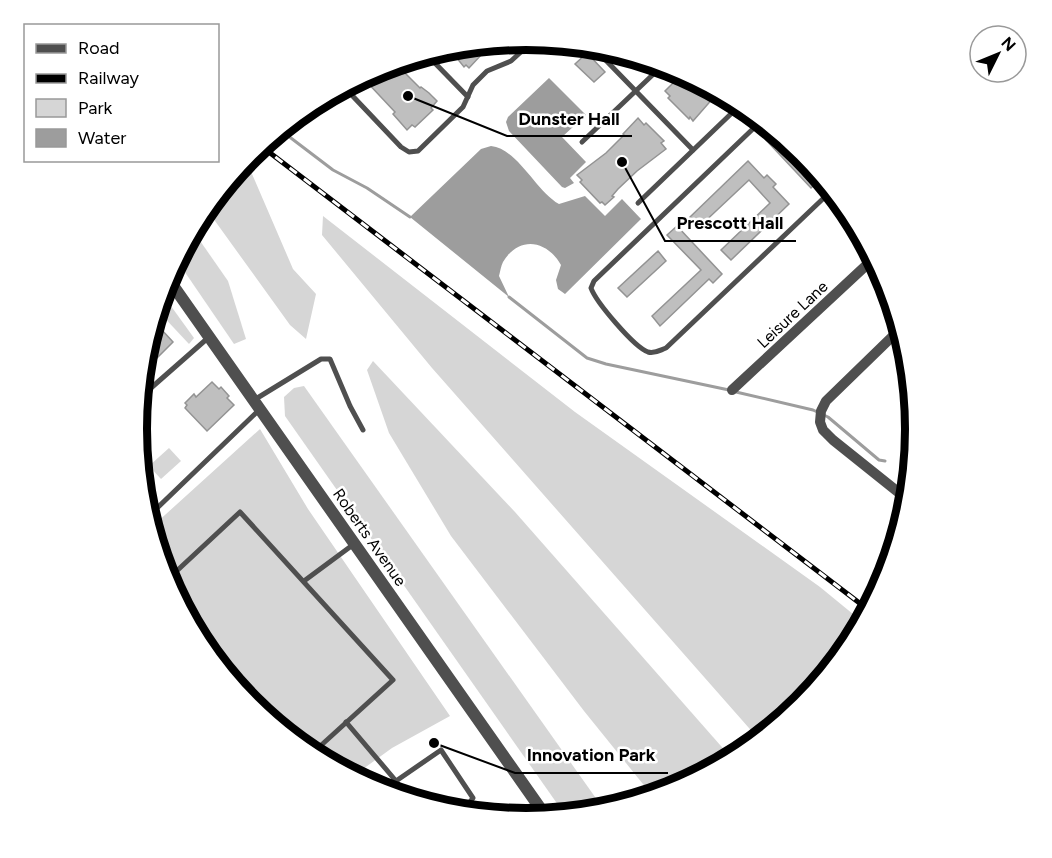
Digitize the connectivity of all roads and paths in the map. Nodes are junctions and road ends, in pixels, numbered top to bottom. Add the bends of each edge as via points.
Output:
1 (523, 50) edge
2 (603, 58) edge
3 (433, 61) edge
4 (655, 72) edge
5 (635, 91) junction
6 (350, 93) edge
7 (468, 97) junction
8 (733, 111) edge
9 (755, 127) edge
10 (582, 142) dead end
11 (693, 150) junction
12 (826, 196) edge
13 (638, 203) dead end
14 (867, 264) edge
15 (174, 287) edge
16 (894, 335) edge
17 (210, 336) junction
18 (149, 390) edge
19 (732, 390) dead end
20 (257, 405) junction
21 (363, 430) dead end
22 (900, 493) edge
23 (155, 510) edge
24 (354, 544) junction
25 (175, 573) edge
26 (304, 581) junction
27 (346, 722) junction
28 (319, 747) edge
29 (396, 781) junction
30 (399, 786) edge
31 (469, 804) edge
32 (540, 808) edge

1 - 7 lane via 511,61 488,70 473,85
2 - 5 lane
3 - 7 lane
4 - 5 lane
5 - 10 lane
5 - 11 lane
6 - 7 lane via 409,152 418,151 463,107
8 - 11 lane
9 - 12 lane via 594,281 591,288 595,298 634,342 648,352 666,348
11 - 13 lane
14 - 19 street, Leisure Lane
15 - 17 street, Roberts Avenue
16 - 22 street via 831,395 820,417 823,430 833,440
17 - 18 lane
17 - 20 street, Roberts Avenue
20 - 21 lane via 321,359 330,358
20 - 23 lane
20 - 24 street, Roberts Avenue
24 - 26 lane
24 - 32 street, Roberts Avenue
25 - 26 lane via 240,512
26 - 27 lane via 393,680
27 - 28 lane
27 - 29 lane
29 - 30 lane
29 - 31 lane via 441,750 473,798

